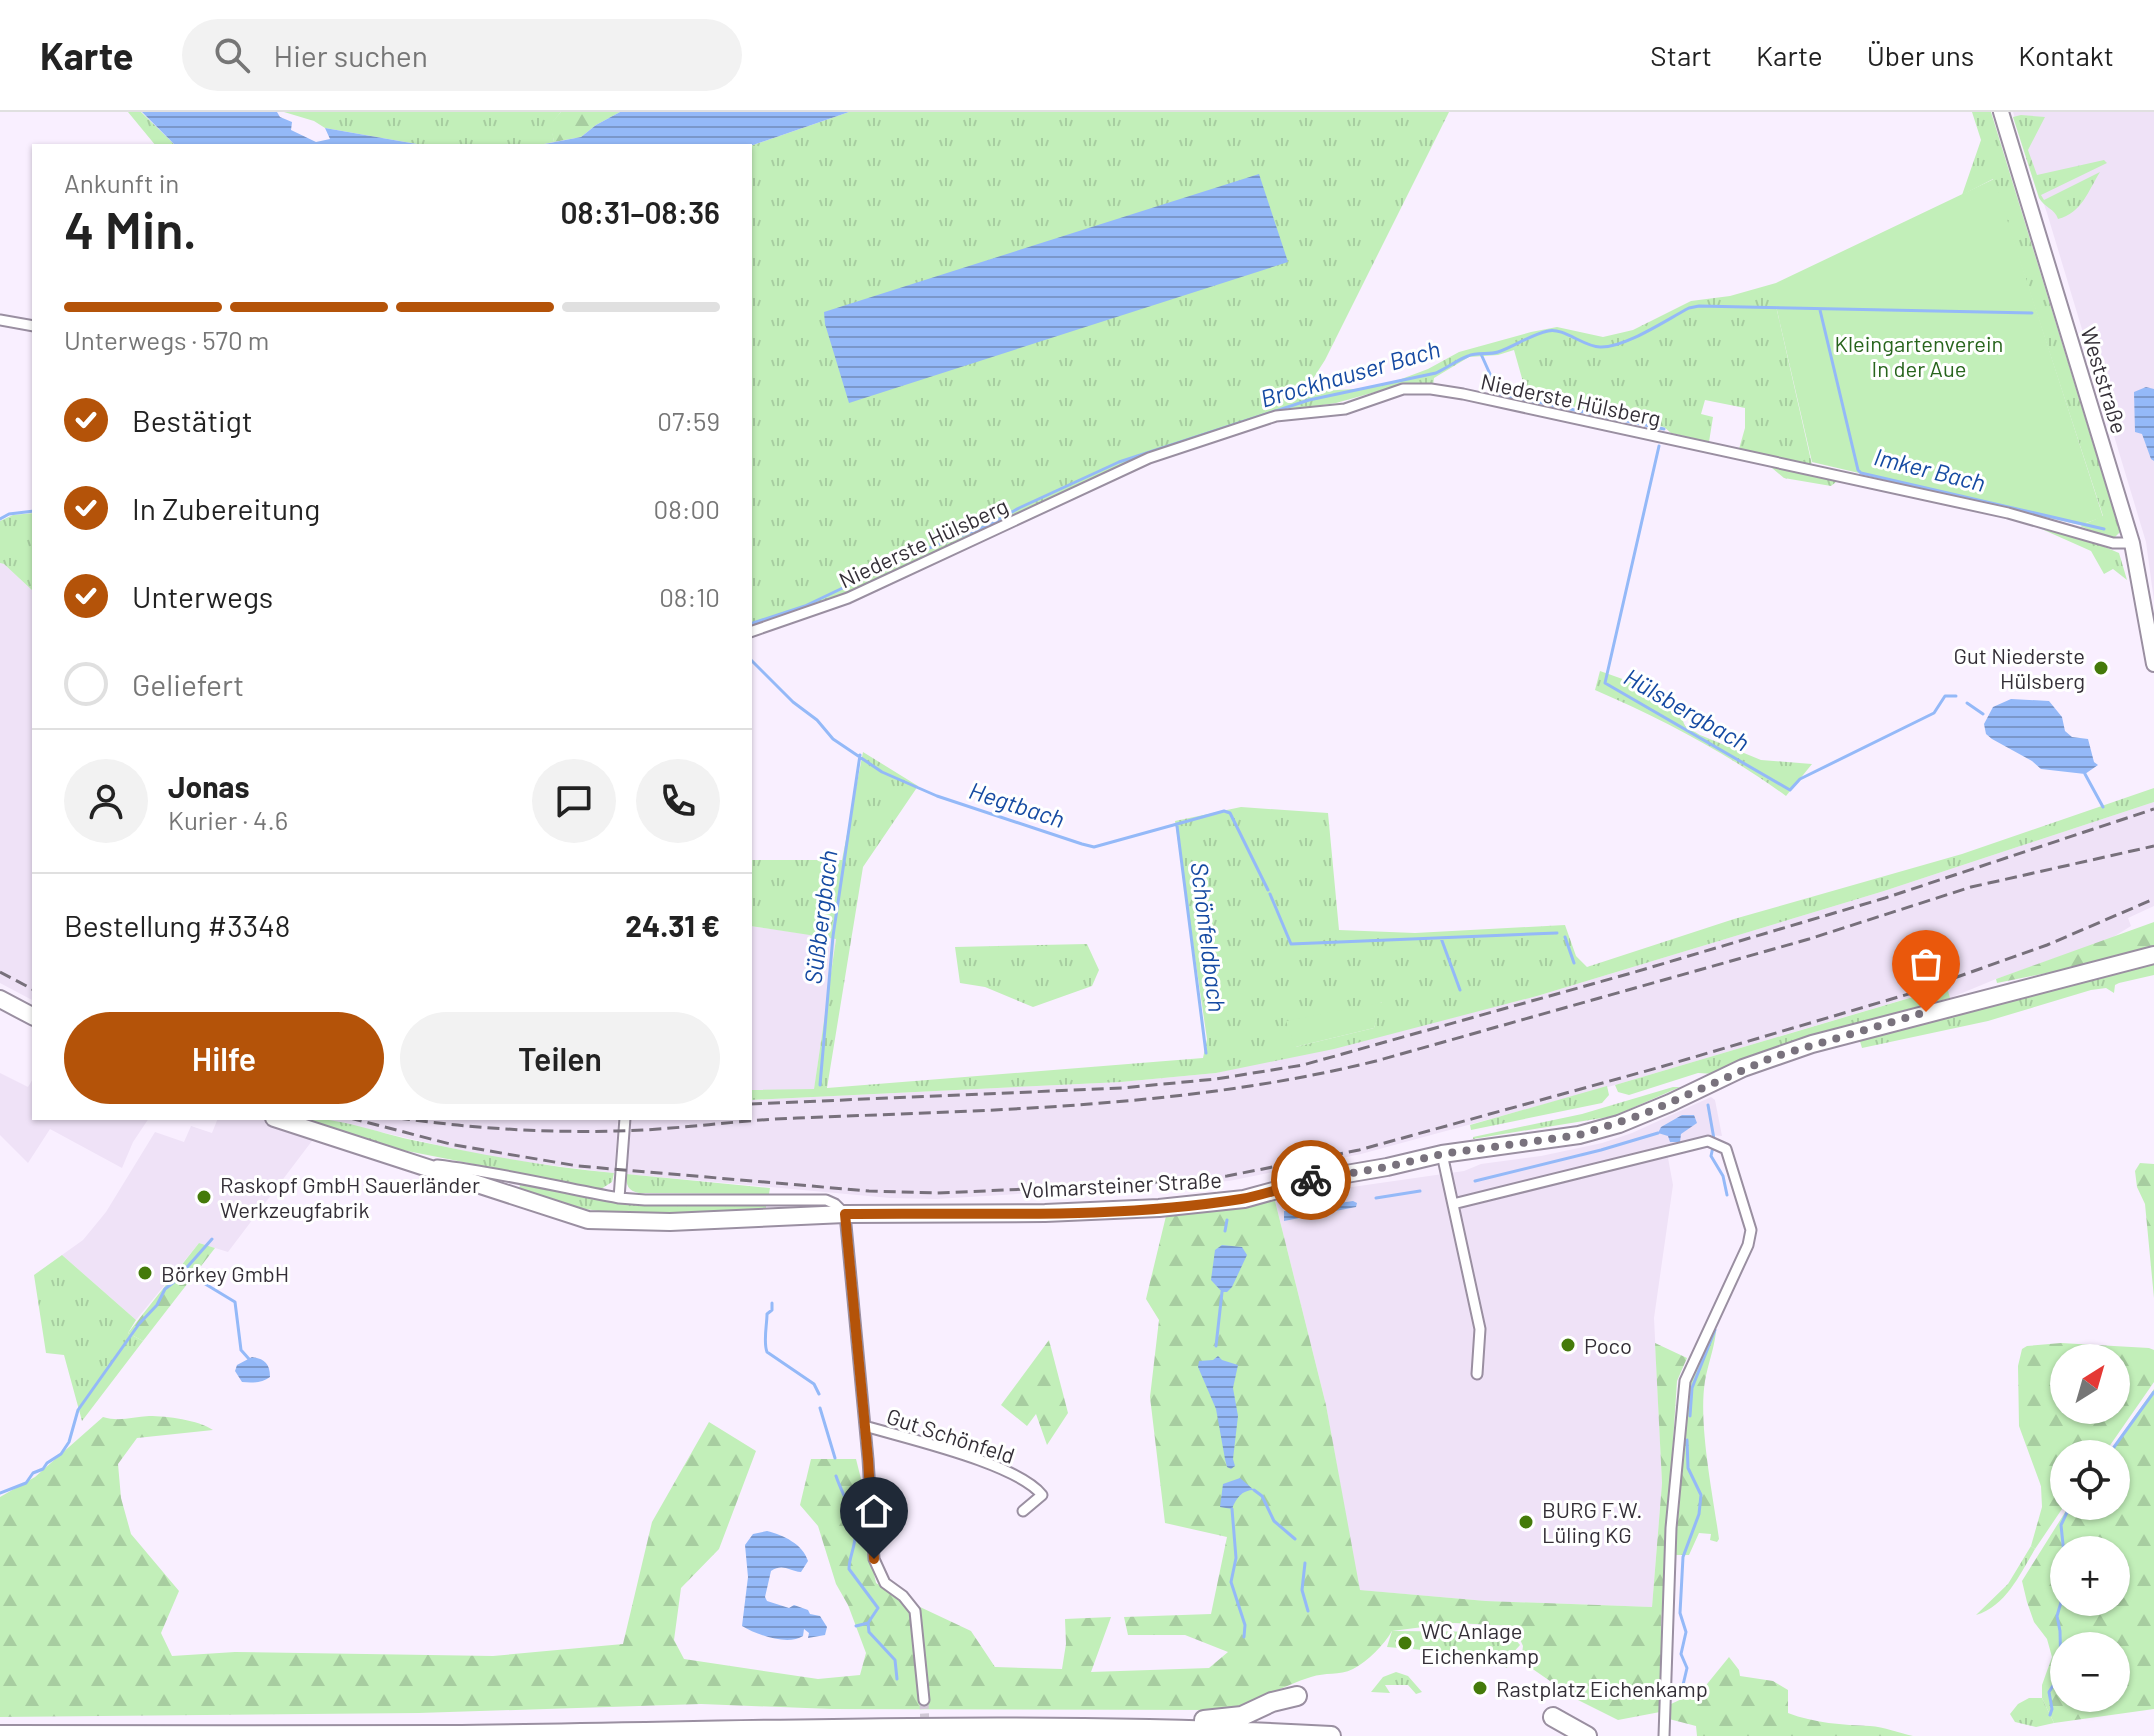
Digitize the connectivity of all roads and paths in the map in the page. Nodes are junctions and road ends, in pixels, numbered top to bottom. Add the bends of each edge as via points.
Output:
1 (2001, 112) edge
2 (0, 320) edge
3 (32, 326) edge
4 (2132, 543) junction
5 (752, 631) edge
6 (2154, 664) edge
7 (2154, 955) edge
8 (0, 999) edge
9 (32, 1016) edge
10 (280, 1120) edge
11 (625, 1120) edge
12 (1442, 1154) junction
13 (411, 1162) junction
14 (619, 1198) junction
15 (1453, 1204) junction
16 (845, 1214) junction
17 (1477, 1374) dead end
18 (865, 1426) junction
19 (1023, 1511) dead end
20 (1297, 1696) dead end
21 (924, 1700) tunnel mouth
22 (1553, 1717) dead end
23 (1140, 1728) junction
24 (0, 1735) edge
25 (1331, 1736) edge
26 (1587, 1736) edge
27 (1664, 1736) edge

1 - 4 street, Weststraße
2 - 3 street
4 - 5 street, Niederste Hülsberg via 2113,543 1993,509 1417,388 1382,394 1345,409 1276,416 1149,458 848,598
4 - 6 street, Weststraße
7 - 12 main road, Volmarsteiner Straße via 1812,1044 1743,1068 1619,1124 1579,1135
8 - 9 main road
10 - 13 main road, Volmarsteiner Straße
11 - 14 street
12 - 15 street
12 - 16 main road, Volmarsteiner Straße via 1244,1199 1173,1207
13 - 14 street, Volmarsteiner Straße
13 - 16 main road, Volmarsteiner Straße via 588,1220
14 - 16 street, Volmarsteiner Straße via 826,1200
15 - 17 street via 1480,1329
15 - 27 street via 1708,1141 1726,1149 1751,1230 1685,1381 1671,1528
16 - 18 street
18 - 19 street, Gut Schönfeld via 1018,1476 1042,1495
18 - 21 street via 874,1559 885,1583 915,1611
20 - 23 highway via 1242,1716
22 - 26 highway
23 - 24 highway
23 - 25 highway

